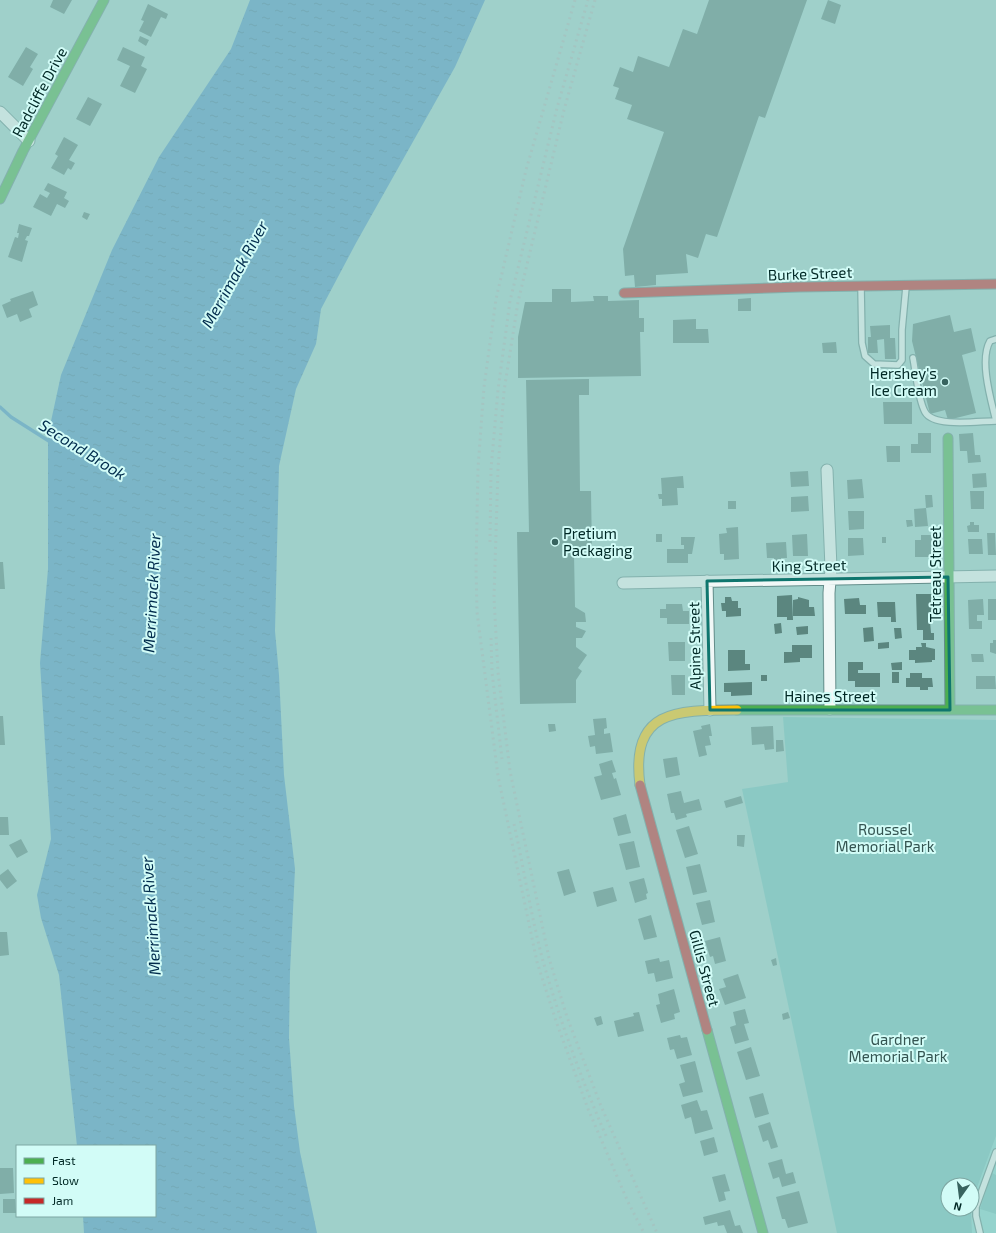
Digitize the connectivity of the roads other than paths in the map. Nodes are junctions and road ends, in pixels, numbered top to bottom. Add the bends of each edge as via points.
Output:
1 (104, 0) edge
2 (0, 112) edge
3 (28, 141) junction
4 (0, 199) edge
5 (996, 284) edge
6 (906, 285) junction
7 (861, 286) junction
8 (624, 293) dead end
9 (996, 340) edge
10 (913, 358) dead end
11 (996, 421) edge
12 (948, 438) dead end
13 (828, 470) dead end
14 (996, 576) edge
15 (948, 577) junction
16 (830, 580) junction
17 (707, 581) junction
18 (623, 583) dead end
19 (830, 709) junction
20 (710, 710) junction
21 (950, 710) junction
22 (996, 710) edge
23 (664, 717) joint
24 (996, 1152) edge
25 (764, 1233) edge
26 (980, 1233) edge

1 - 3 street, Radcliffe Drive
2 - 3 street
3 - 4 street, Radcliffe Drive
5 - 6 street, Burke Street
6 - 7 street, Burke Street
6 - 7 lane via 902,360 898,365 874,364 865,356
7 - 8 street, Burke Street
9 - 11 lane via 990,341 988,345 986,367
10 - 11 lane via 923,408 931,418 944,422
12 - 15 street, Tetreau Street
13 - 16 street
14 - 15 street, King Street
15 - 16 street, King Street
15 - 21 street, Tetreau Street
16 - 17 street, King Street
16 - 19 street
17 - 18 street, King Street
17 - 20 street, Alpine Street
19 - 20 street, Haines Street
19 - 21 street, Haines Street
20 - 23 street, Haines Street
21 - 22 street, Haines Street
23 - 25 street, Gillis Street via 645,735 639,747 637,760 640,786
24 - 26 lane via 976,1207

